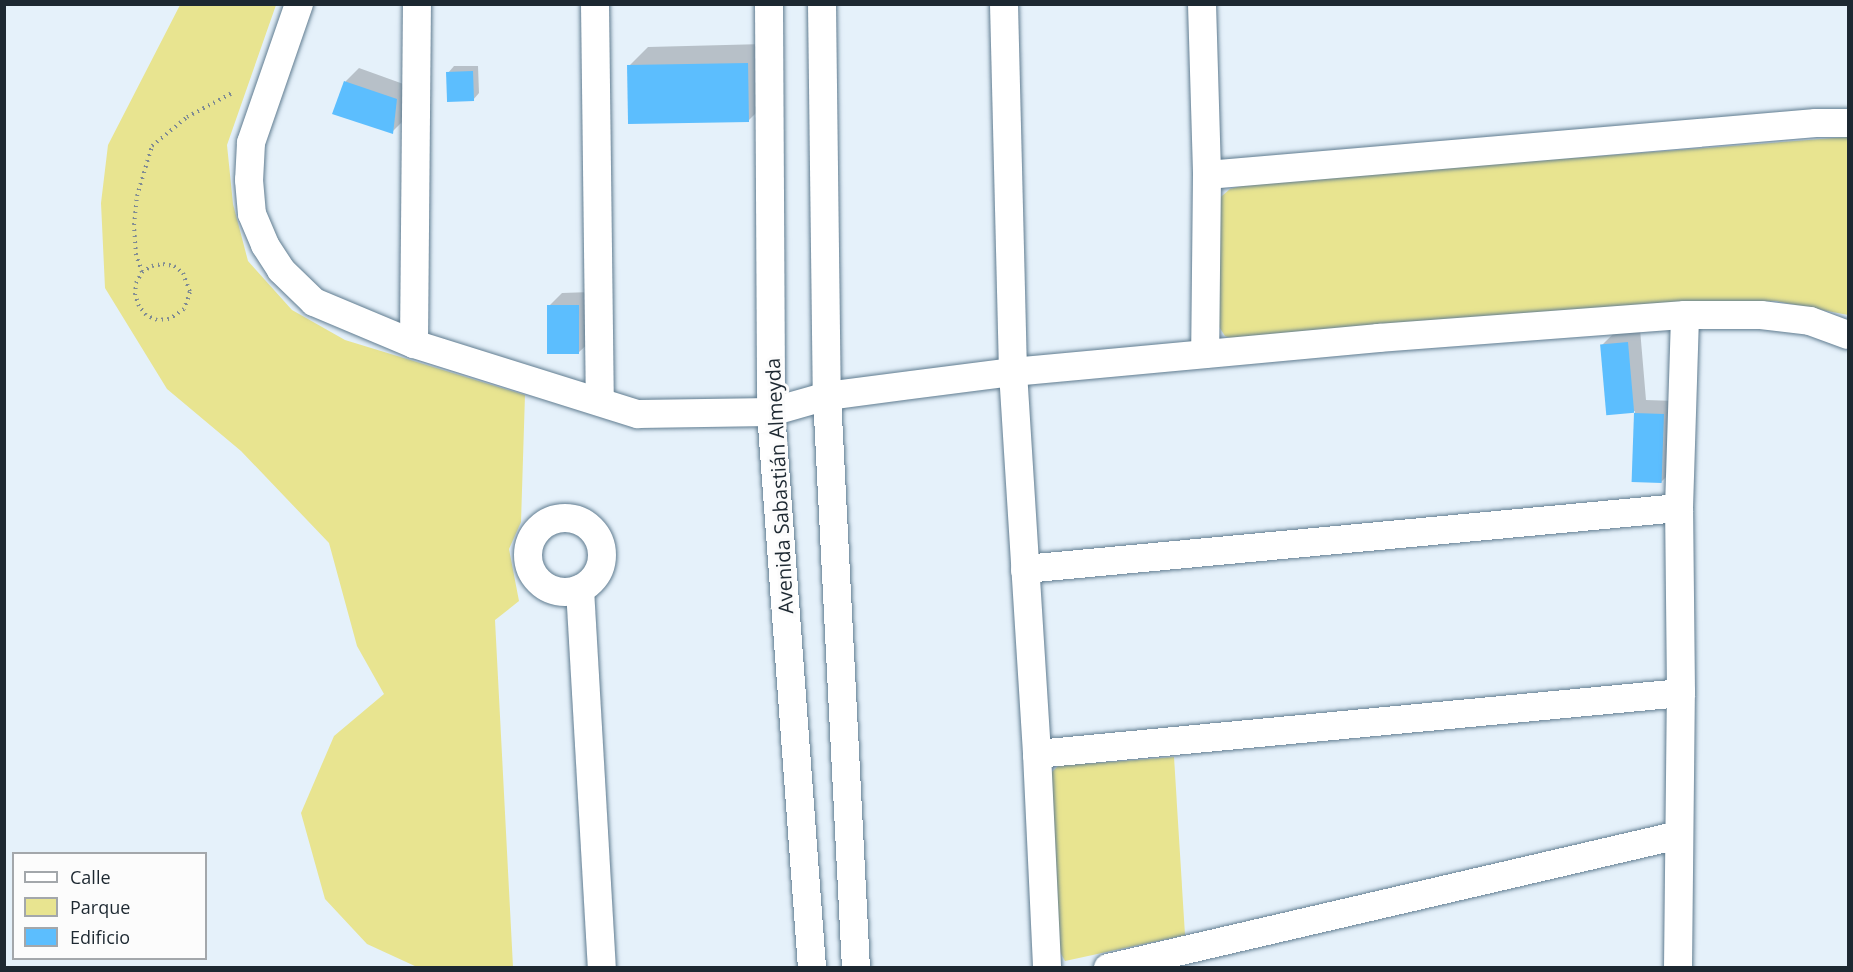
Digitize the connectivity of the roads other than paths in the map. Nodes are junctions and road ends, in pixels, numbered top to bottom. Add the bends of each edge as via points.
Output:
1 (298, 4) edge
2 (417, 4) edge
3 (595, 4) edge
4 (769, 4) edge
5 (822, 4) edge
6 (1004, 4) edge
7 (1202, 4) edge
8 (1848, 123) edge
9 (1207, 175) junction
10 (1685, 315) junction
11 (1848, 335) edge
12 (414, 344) junction
13 (1205, 354) junction
14 (1013, 372) junction
15 (826, 396) junction
16 (600, 401) junction
17 (771, 412) junction
18 (1679, 508) junction
19 (1025, 568) junction
20 (580, 589) dead end
21 (1681, 693) junction
22 (1037, 754) junction
23 (1679, 835) junction
24 (602, 968) edge
25 (812, 968) edge
26 (856, 968) edge
27 (1047, 968) edge
28 (1108, 968) edge
29 (1677, 968) edge

1 - 12 street via 251,143 252,214 281,270 314,302
2 - 12 street
3 - 16 street
4 - 17 street, Avenida Sabastián Almeyda
5 - 15 street
6 - 14 street
7 - 9 street
8 - 9 street
9 - 13 street
10 - 11 street via 1761,315 1810,321
10 - 13 street
10 - 18 street
12 - 16 street
13 - 14 street
14 - 15 street
14 - 19 street
15 - 17 street
15 - 26 street
16 - 17 street via 638,414
17 - 25 street, Avenida Sabastián Almeyda
18 - 19 street
18 - 21 street
19 - 22 street
20 - 24 street
21 - 22 street
21 - 23 street
22 - 27 street
23 - 28 street
23 - 29 street

